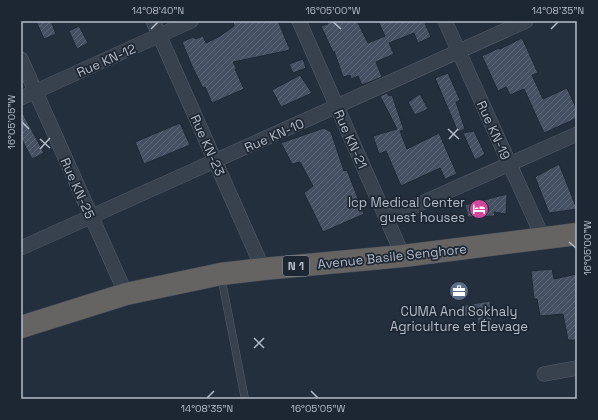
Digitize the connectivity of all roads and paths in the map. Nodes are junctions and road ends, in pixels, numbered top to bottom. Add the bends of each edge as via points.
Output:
1 (153, 21) edge
2 (191, 21) edge
3 (299, 21) edge
4 (445, 21) edge
5 (526, 21) edge
6 (159, 36) junction
7 (459, 51) junction
8 (21, 60) edge
9 (36, 92) junction
10 (21, 98) edge
11 (337, 106) junction
12 (577, 134) edge
13 (215, 161) junction
14 (509, 164) junction
15 (91, 216) junction
16 (386, 218) junction
17 (577, 234) edge
18 (543, 238) junction
19 (21, 248) edge
20 (403, 256) junction
21 (263, 269) junction
22 (221, 274) junction
23 (126, 294) junction
24 (21, 327) edge
25 (577, 368) edge
26 (544, 374) dead end
27 (245, 399) edge

1 - 6 street, Rue KN-23
2 - 6 street, Rue KN-12
3 - 11 street, Rue KN-21
4 - 7 street, Rue KN-19
5 - 7 street, Rue KN-10
6 - 9 street, Rue KN-12
6 - 13 street, Rue KN-23
7 - 11 street, Rue KN-10
7 - 14 street, Rue KN-19
8 - 9 street, Rue KN-25
9 - 10 street, Rue KN-12
9 - 15 street, Rue KN-25
11 - 13 street, Rue KN-10
11 - 16 street, Rue KN-21
12 - 14 street
13 - 15 street, Rue KN-10
13 - 21 street, Rue KN-23
14 - 16 street
14 - 18 street, Rue KN-19
15 - 19 street, Rue KN-10
15 - 23 street, Rue KN-25
16 - 20 street, Rue KN-21
17 - 18 highway, Avenue Basile Senghore / N 1
18 - 20 highway, Avenue Basile Senghore / N 1
20 - 21 highway, Avenue Basile Senghore / N 1
21 - 22 highway, Avenue Basile Senghore / N 1
22 - 23 highway, Avenue Basile Senghore / N 1
22 - 27 lane
23 - 24 highway, Avenue Basile Senghore / N 1
25 - 26 street

